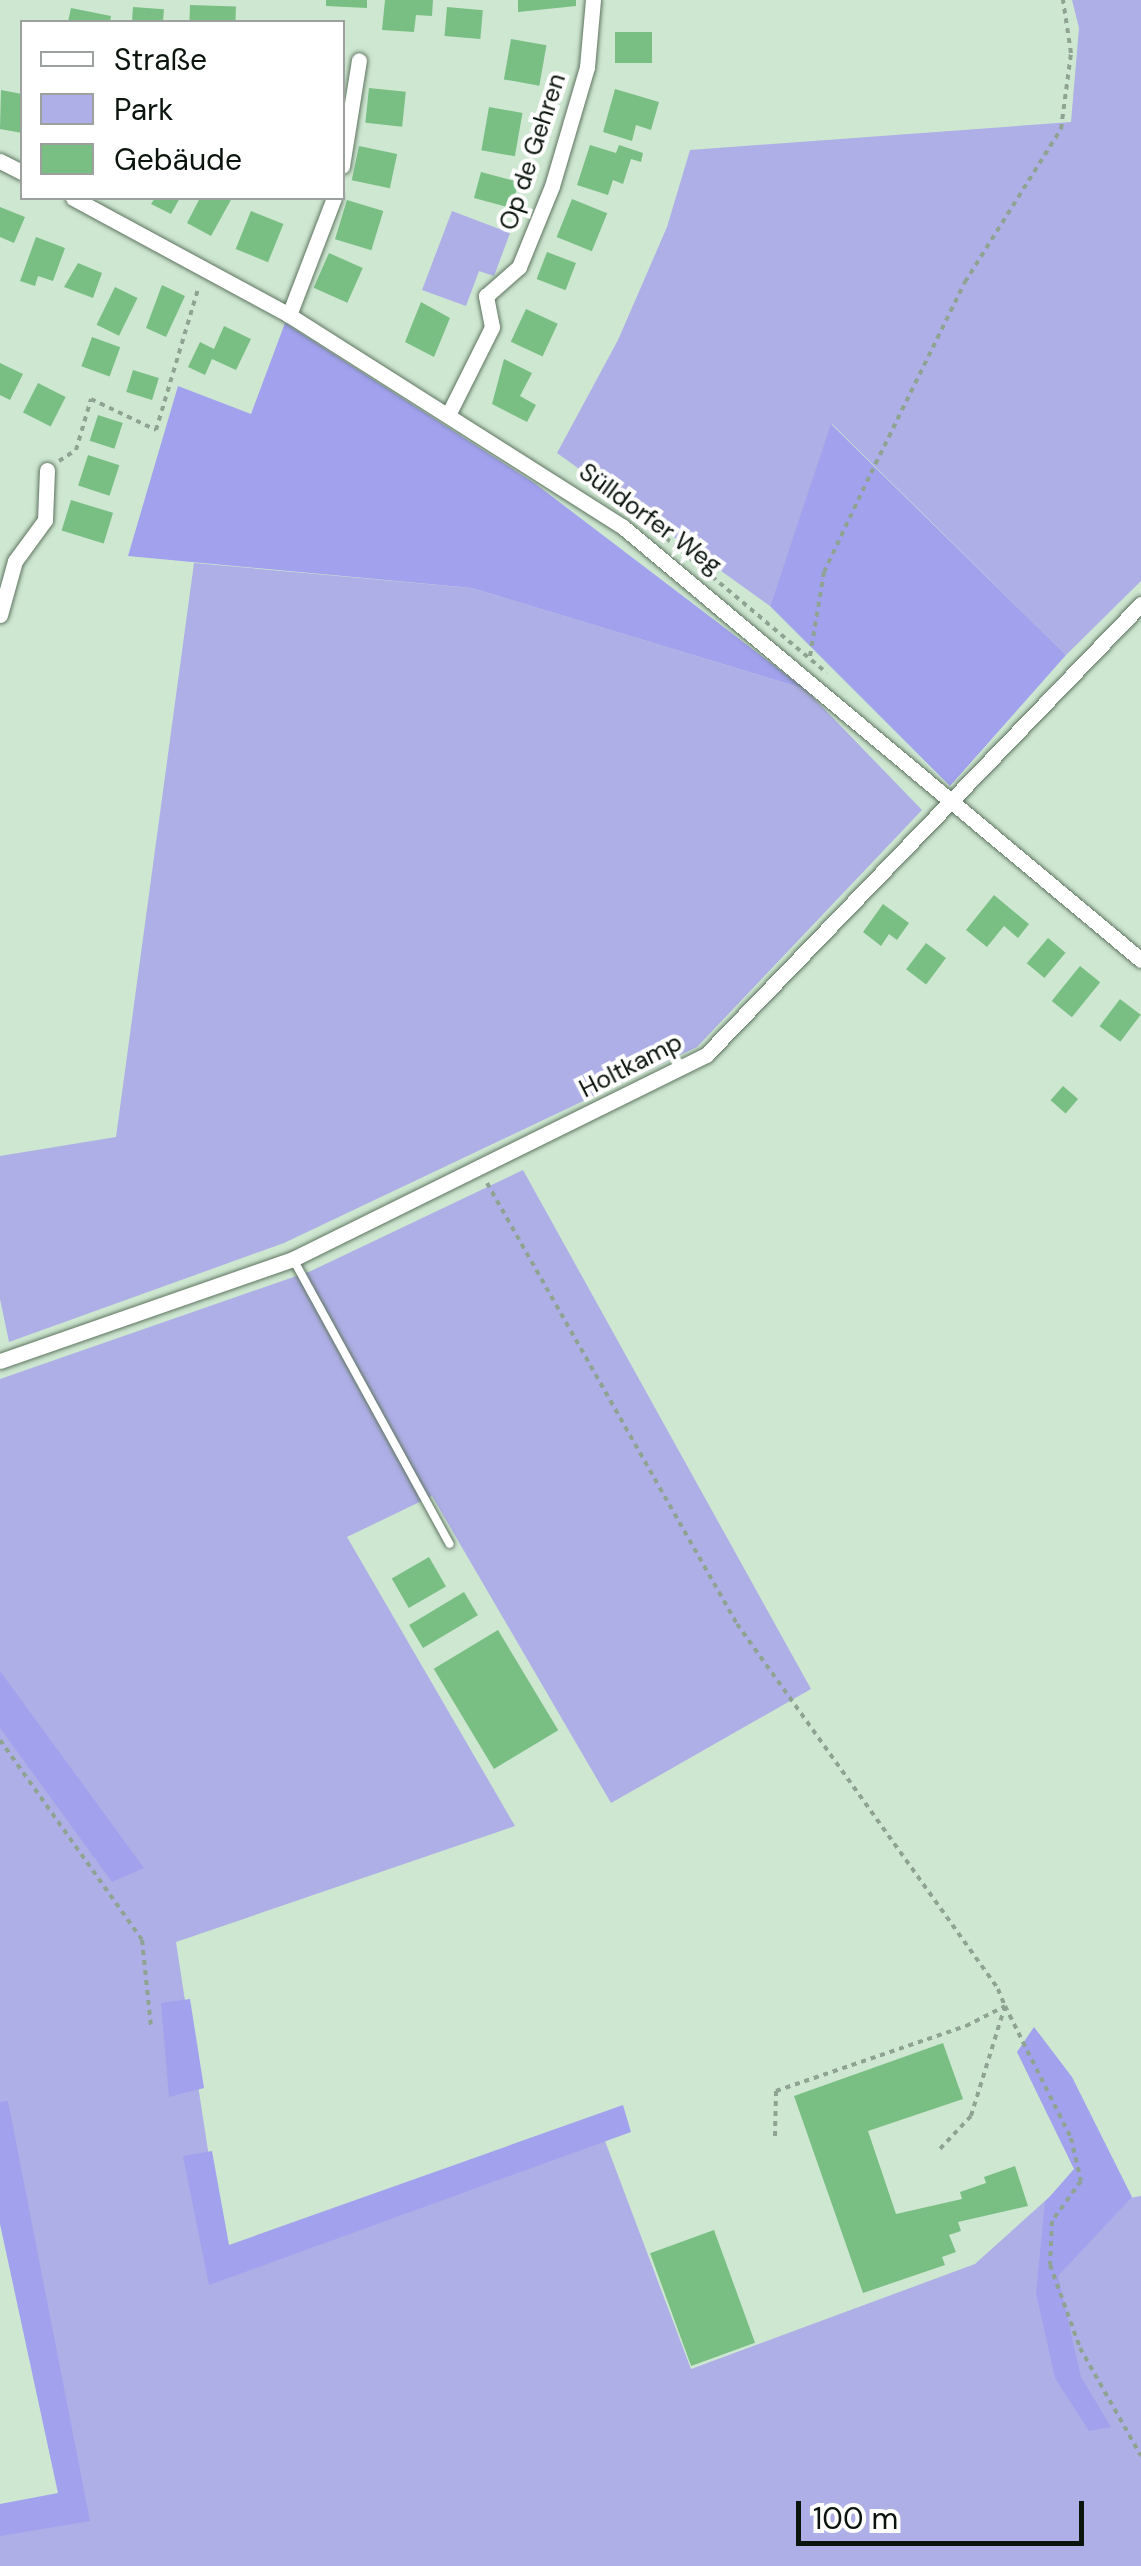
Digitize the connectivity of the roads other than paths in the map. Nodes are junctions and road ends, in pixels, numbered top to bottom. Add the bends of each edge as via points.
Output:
1 (593, 0) edge
2 (360, 60) dead end
3 (345, 148) edge
4 (77, 200) edge
5 (333, 200) edge
6 (289, 315) junction
7 (449, 413) junction
8 (47, 470) road end
9 (1141, 604) edge
10 (0, 615) edge
11 (948, 804) junction
12 (1141, 960) edge
13 (293, 1259) junction
14 (0, 1361) edge
15 (450, 1544) dead end

1 - 7 street, Op de Gehren via 587,68 552,186 520,268 486,296 492,327
2 - 3 street
4 - 6 street, Sülldorfer Weg
5 - 6 street
6 - 7 street, Sülldorfer Weg
7 - 11 street, Sülldorfer Weg via 707,591
8 - 10 street via 45,520 15,561
9 - 11 street, Holtkamp
11 - 12 street, Sülldorfer Weg
11 - 13 street, Holtkamp via 706,1056
13 - 14 street, Holtkamp
13 - 15 lane

